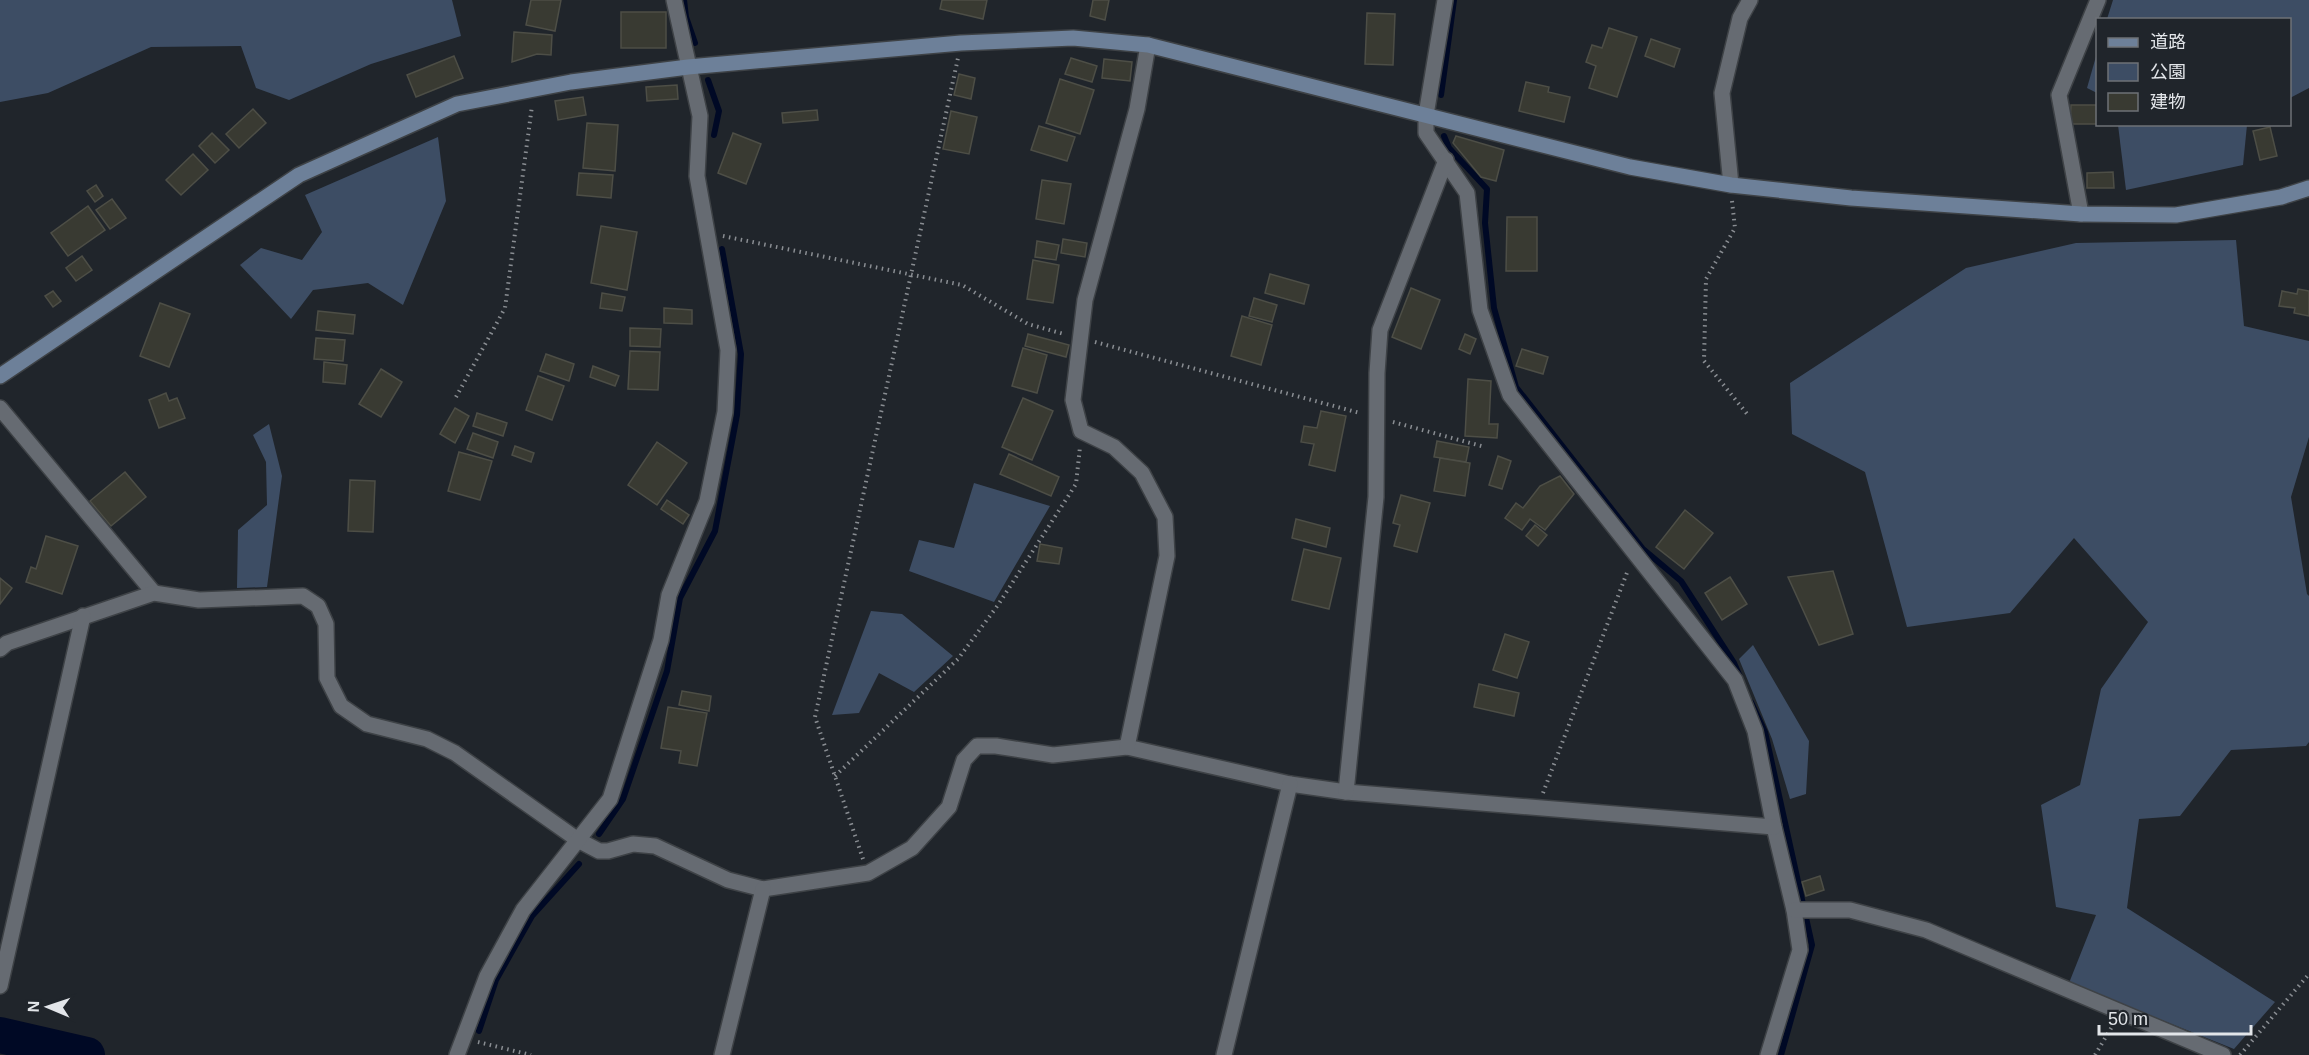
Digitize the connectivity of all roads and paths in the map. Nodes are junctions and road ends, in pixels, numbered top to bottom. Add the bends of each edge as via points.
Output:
1 (674, 0) edge
2 (1445, 0) edge
3 (1749, 0) edge
4 (2098, 0) edge
5 (961, 43) junction
6 (1148, 45) junction
7 (688, 67) junction
8 (534, 89) junction
9 (1426, 115) junction
10 (1446, 160) junction
11 (1731, 185) junction
12 (2309, 188) edge
13 (2081, 213) junction
14 (0, 376) edge
15 (456, 397) dead end
16 (0, 408) edge
17 (1748, 415) dead end
18 (1082, 431) junction
19 (1635, 553) junction
20 (153, 593) junction
21 (83, 616) junction
22 (0, 649) edge
23 (1127, 747) junction
24 (835, 776) junction
25 (1290, 784) junction
26 (1346, 792) junction
27 (1537, 807) junction
28 (1774, 827) junction
29 (578, 840) junction
30 (868, 873) junction
31 (763, 889) junction
32 (1794, 910) junction
33 (2309, 974) edge
34 (0, 986) edge
35 (2120, 1013) junction
36 (463, 1038) junction
37 (457, 1055) edge
38 (531, 1055) edge
39 (722, 1055) edge
40 (1224, 1055) edge
41 (1768, 1055) edge
42 (2095, 1055) edge
43 (2223, 1055) edge
44 (2240, 1055) edge

1 - 7 street
2 - 9 street
3 - 11 street via 1740,18 1722,93
4 - 13 street via 2059,95
5 - 6 street via 1073,38
5 - 7 street
5 - 24 path via 815,717
6 - 9 street
6 - 18 street via 1137,109 1085,300 1073,400
7 - 8 street
7 - 29 street via 700,116 697,176 728,350 725,412 706,501 669,595 661,640 610,799
8 - 14 street via 457,104 299,175
8 - 15 path via 505,308
9 - 10 street via 1426,133
9 - 11 street via 1630,167
10 - 19 street via 1467,193 1480,310 1510,395
10 - 26 street via 1380,330 1376,497
11 - 13 street via 1851,198
11 - 17 path via 1735,228 1706,279 1704,361
12 - 13 street via 2282,197 2176,215
16 - 20 street
18 - 23 street via 1114,447 1142,473 1165,517 1167,556
18 - 24 path via 1076,484 998,604 958,659
19 - 27 path
19 - 28 street via 1735,680 1755,731
20 - 21 street
20 - 29 street via 199,600 303,596 318,606 326,624 327,678 341,706 367,724 427,740 455,753
21 - 22 street
21 - 34 street
23 - 25 street
23 - 30 street via 1053,755 977,746 964,760 949,807 912,848
24 - 30 path
25 - 26 street
25 - 40 street
26 - 27 street
27 - 28 street
28 - 32 street
29 - 31 street via 599,851 633,844 656,846 728,880
29 - 36 street via 523,910 487,976
30 - 31 street
31 - 39 street
32 - 35 street via 1850,910 1926,930
32 - 41 street via 1800,950
33 - 44 path
35 - 42 path
35 - 43 street
36 - 37 street
36 - 38 path

